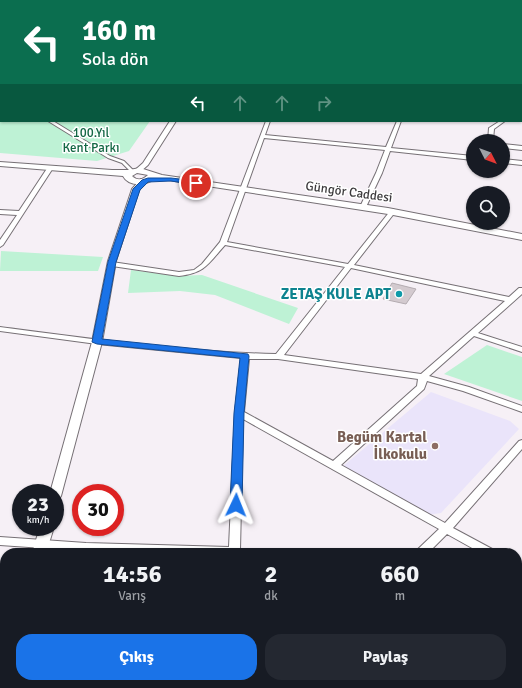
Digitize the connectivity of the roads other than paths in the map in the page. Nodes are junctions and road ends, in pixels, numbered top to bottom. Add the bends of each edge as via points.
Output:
1 (52, 122) edge
2 (173, 122) edge
3 (268, 122) edge
4 (399, 122) edge
5 (501, 122) edge
6 (491, 134) edge
7 (262, 136) junction
8 (510, 147) edge
9 (522, 148) edge
10 (389, 149) junction
11 (466, 157) edge
12 (510, 162) edge
13 (522, 163) edge
14 (0, 164) edge
15 (50, 168) junction
16 (148, 174) junction
17 (133, 177) junction
18 (242, 189) junction
19 (363, 207) junction
20 (0, 212) edge
21 (393, 212) junction
22 (20, 213) junction
23 (522, 237) edge
24 (223, 243) junction
25 (0, 245) edge
26 (112, 264) junction
27 (350, 266) junction
28 (522, 290) edge
29 (510, 300) junction
30 (0, 329) edge
31 (472, 333) junction
32 (97, 342) junction
33 (522, 350) edge
34 (245, 356) junction
35 (278, 358) junction
36 (423, 377) junction
37 (522, 409) edge
38 (239, 413) junction
39 (522, 443) edge
40 (334, 466) junction
41 (58, 484) edge
42 (446, 529) junction
43 (44, 536) edge
44 (0, 541) edge
45 (41, 548) edge
46 (235, 548) edge
47 (426, 548) edge
48 (481, 548) edge

1 - 17 street via 109,157 123,162
2 - 16 street
3 - 7 street
4 - 10 street
5 - 6 street via 492,128
7 - 10 street
7 - 18 street
8 - 9 street
10 - 11 street
10 - 19 street
12 - 13 street
14 - 15 main road
15 - 17 main road
15 - 22 street
16 - 17 main road, Güngör Caddesi
16 - 17 street
16 - 18 main road, Güngör Caddesi via 171,180
17 - 26 street
18 - 19 main road, Güngör Caddesi
18 - 24 street
19 - 21 main road, Güngör Caddesi
20 - 22 street
21 - 23 main road, Güngör Caddesi
21 - 27 street
22 - 25 street
24 - 26 street via 204,265 189,273 179,274
24 - 27 street
26 - 32 street
27 - 29 street
27 - 35 street
28 - 29 street
29 - 31 street
30 - 32 street
31 - 33 street
31 - 36 street
32 - 34 street
32 - 41 street
34 - 35 street
34 - 38 street
35 - 36 street
36 - 37 street
36 - 40 street via 421,387
38 - 40 street
38 - 46 street
39 - 42 street
40 - 42 street
42 - 47 street
42 - 48 street
43 - 45 street
44 - 45 street

